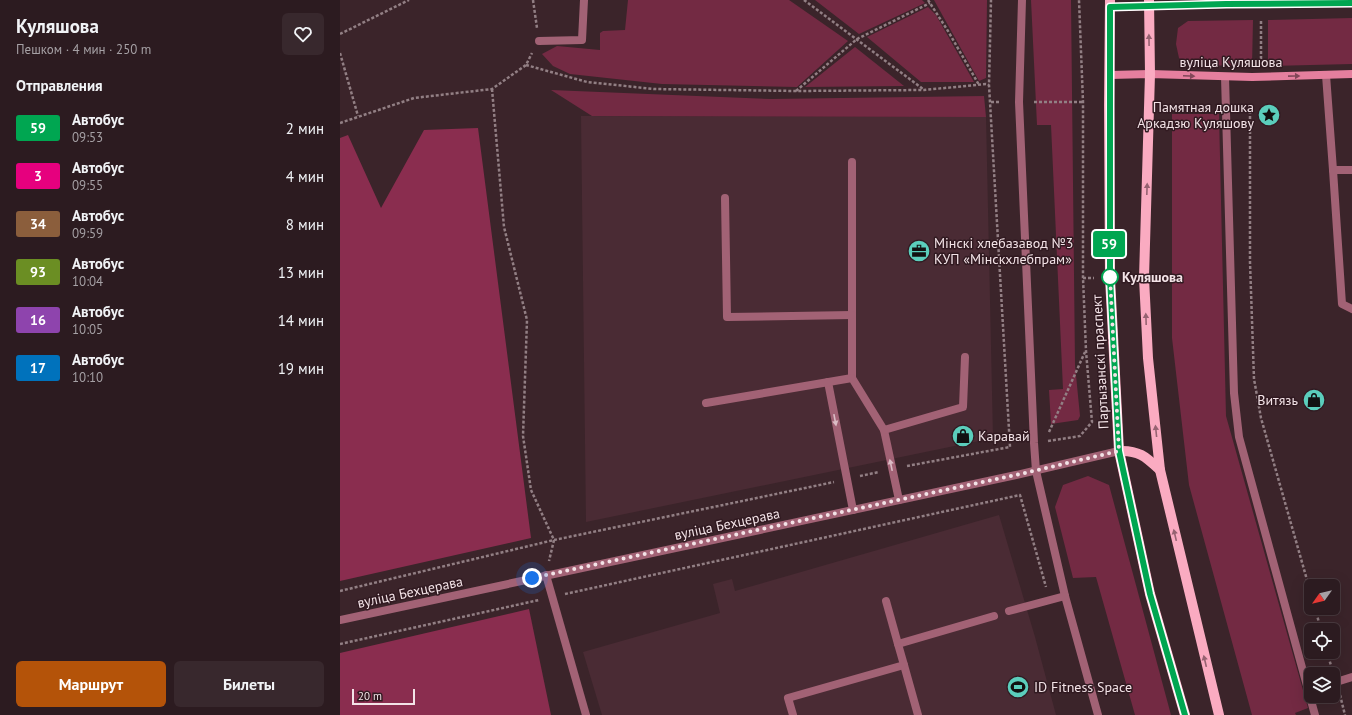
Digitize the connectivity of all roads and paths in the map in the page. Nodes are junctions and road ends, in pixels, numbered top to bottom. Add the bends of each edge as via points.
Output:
1 (409, 0) edge
2 (533, 0) edge
3 (584, 0) edge
4 (804, 0) edge
5 (991, 0) edge
6 (1022, 0) edge
7 (1079, 0) edge
8 (929, 1) edge
9 (1226, 2) edge
10 (1149, 3) edge
11 (1352, 3) edge
12 (1110, 4) edge
13 (1261, 21) dead end
14 (340, 34) edge
15 (858, 39) junction
16 (539, 40) junction
17 (340, 53) edge
18 (1261, 64) dead end
19 (526, 65) junction
20 (1150, 74) junction
21 (1352, 74) edge
22 (1110, 75) junction
23 (1326, 75) junction
24 (1225, 77) junction
25 (978, 85) junction
26 (989, 85) junction
27 (492, 89) junction
28 (924, 90) junction
29 (796, 91) junction
30 (991, 102) junction
31 (1001, 102) dead end
32 (1036, 102) dead end
33 (1083, 102) junction
34 (1250, 106) dead end
35 (358, 116) junction
36 (340, 123) edge
37 (852, 162) dead end
38 (1333, 170) junction
39 (1352, 170) edge
40 (724, 198) dead end
41 (1352, 309) edge
42 (852, 315) junction
43 (1086, 351) junction
44 (965, 357) dead end
45 (852, 378) junction
46 (828, 382) junction
47 (706, 403) dead end
48 (884, 430) junction
49 (1119, 451) junction
50 (892, 469) junction
51 (1160, 470) junction
52 (1036, 471) junction
53 (848, 479) junction
54 (1020, 495) dead end
55 (899, 500) junction
56 (853, 510) junction
57 (554, 540) junction
58 (546, 575) junction
59 (1307, 579) edge
60 (340, 591) edge
61 (1065, 596) junction
62 (552, 597) junction
63 (886, 602) dead end
64 (1009, 611) dead end
65 (994, 616) dead end
66 (340, 620) edge
67 (340, 644) edge
68 (898, 644) junction
69 (904, 665) junction
70 (1304, 670) edge
71 (1352, 677) edge
72 (1340, 681) edge
73 (1312, 703) edge
74 (586, 715) edge
75 (794, 715) edge
76 (918, 715) edge
77 (1098, 715) edge
78 (1185, 715) edge
79 (1219, 715) edge
80 (1315, 715) edge

1 - 14 path
2 - 16 path
3 - 16 street via 582,40
4 - 15 path
5 - 26 path
6 - 52 street via 1019,102
7 - 33 path
8 - 15 path
8 - 25 path
9 - 10 main road
9 - 11 main road
10 - 12 main road
20 -> 10 main road
12 - 22 main road, Партызанскі праспект
13 - 18 path
15 - 28 path
15 - 29 path
16 - 19 path
17 - 35 path
19 - 27 path
19 - 29 path via 588,82 654,89
20 - 22 main road, вуліца Куляшова
20 -> 24 main road, вуліца Куляшова
51 -> 20 main road via 1148,358 1144,278
21 - 23 main road, вуліца Куляшова
22 - 49 main road, Партызанскі праспект via 1110,278
24 -> 23 main road, вуліца Куляшова
23 - 38 street
24 - 70 street via 1234,392 1239,437
25 - 26 path
25 - 28 path
26 - 30 path
27 - 35 path via 414,98
27 - 57 path via 504,227 527,320 523,436 531,490
28 - 29 path
30 - 31 path
30 - 50 path via 1010,447
32 - 33 path
33 - 43 path via 1082,278
34 - 59 path via 1250,262 1254,379 1261,418
35 - 36 path
37 - 42 street
38 - 39 street
38 - 41 street via 1342,304
40 - 42 street via 727,317
42 - 45 street
43 - 43 path via 1092,422 1080,436 1045,441
44 - 48 street via 963,407
45 - 46 street
45 - 48 street
46 - 47 street
46 -> 53 street
50 -> 48 street
49 - 51 main road via 1144,455
49 - 52 street, вуліца Бехцерава
49 - 78 main road, Партызанскі праспект via 1150,594
50 - 53 path
50 - 55 street
79 -> 51 main road
52 - 55 street, вуліца Бехцерава
52 - 61 street
53 - 56 street
53 - 57 path
54 - 62 path
55 - 56 street, вуліца Бехцерава
56 - 58 street, вуліца Бехцерава
57 - 58 path
57 - 60 path
58 - 62 street
58 - 66 street, вуліца Бехцерава
61 - 64 street
61 - 77 street
62 - 67 path
62 - 74 street
63 - 68 street
65 - 68 street
68 - 69 street
69 - 75 street via 788,698
69 - 76 street
71 - 72 street
73 - 80 street

